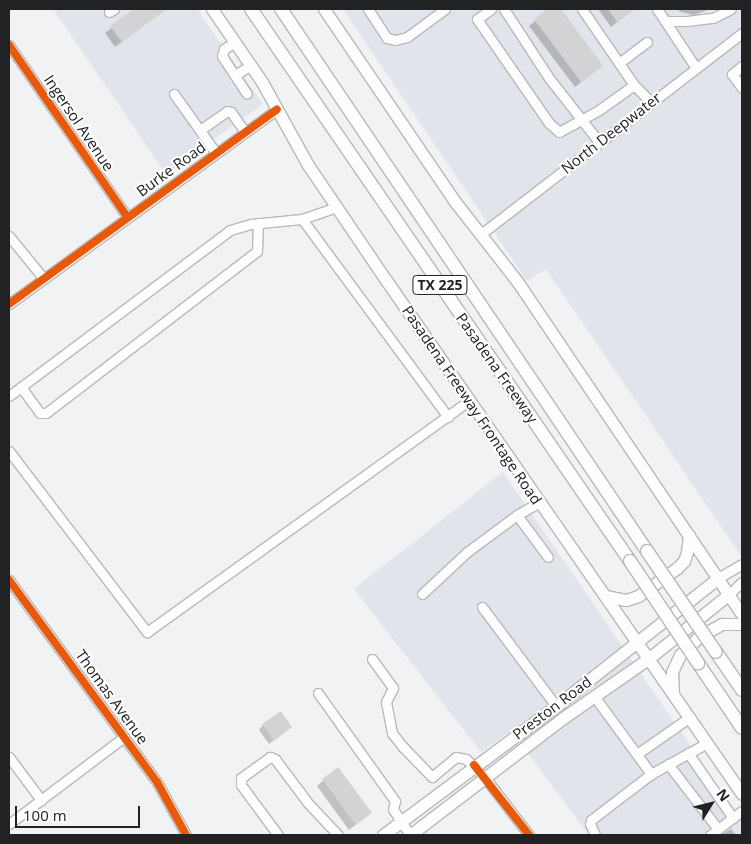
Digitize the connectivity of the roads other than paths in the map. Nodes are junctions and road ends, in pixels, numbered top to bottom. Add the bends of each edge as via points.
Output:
1 (212, 9) edge
2 (251, 9) edge
3 (282, 9) edge
4 (324, 9) edge
5 (368, 9) edge
6 (445, 9) edge
7 (491, 9) edge
8 (504, 9) edge
9 (582, 9) edge
10 (657, 9) edge
11 (731, 9) edge
12 (665, 21) junction
13 (742, 33) edge
14 (235, 42) junction
15 (647, 42) dead end
16 (9, 45) edge
17 (619, 62) junction
18 (251, 65) junction
19 (742, 66) edge
20 (696, 68) junction
21 (235, 75) junction
22 (634, 85) junction
23 (742, 88) edge
24 (174, 94) dead end
25 (247, 94) dead end
26 (651, 102) junction
27 (277, 109) junction
28 (582, 120) junction
29 (200, 130) junction
30 (246, 132) junction
31 (599, 142) junction
32 (216, 153) junction
33 (336, 206) junction
34 (127, 217) junction
35 (302, 219) junction
36 (258, 223) junction
37 (481, 234) junction
38 (9, 236) edge
39 (44, 279) junction
40 (9, 304) edge
41 (21, 387) junction
42 (9, 396) edge
43 (469, 402) junction
44 (448, 417) junction
45 (9, 451) edge
46 (538, 503) junction
47 (517, 515) junction
48 (689, 535) junction
49 (548, 557) dead end
50 (742, 564) edge
51 (718, 578) junction
52 (9, 580) edge
53 (742, 582) edge
54 (422, 594) dead end
55 (729, 594) junction
56 (605, 596) junction
57 (482, 607) dead end
58 (742, 614) edge
59 (742, 624) edge
60 (636, 642) junction
61 (372, 659) dead end
62 (648, 659) junction
63 (742, 690) edge
64 (673, 692) junction
65 (318, 693) dead end
66 (594, 696) junction
67 (556, 706) junction
68 (690, 717) junction
69 (563, 718) junction
70 (742, 728) edge
71 (124, 737) junction
72 (707, 743) junction
73 (688, 753) junction
74 (637, 754) junction
75 (9, 757) edge
76 (668, 764) junction
77 (474, 765) junction
78 (651, 774) junction
79 (486, 779) junction
80 (742, 794) edge
81 (40, 800) junction
82 (742, 811) edge
83 (732, 818) junction
84 (401, 822) junction
85 (9, 824) edge
86 (718, 829) junction
87 (184, 834) edge
88 (278, 835) edge
89 (338, 835) edge
90 (384, 835) edge
91 (410, 835) edge
92 (529, 835) edge
93 (595, 835) edge
94 (710, 835) edge

1 - 14 main road, Pasadena Freeway Frontage Road
2 - 70 highway, Pasadena Freeway / TX 225, bridge
3 - 63 highway, Pasadena Freeway / TX 225, bridge
4 - 37 main road via 456,203
5 - 6 street via 387,38 395,40 406,37
7 - 28 street via 477,19 550,123 559,132
8 - 28 street via 549,78
9 - 17 street
10 - 12 street
11 - 12 street via 713,18
12 - 20 street
13 - 20 street, North Deepwater
14 - 18 main road, Pasadena Freeway Frontage Road
14 - 21 street via 224,49 222,56
15 - 17 street
16 - 34 street, Ingersol Avenue
17 - 22 street
18 - 21 street
18 - 27 main road, Pasadena Freeway Frontage Road
19 - 23 street via 732,74
20 - 26 street, North Deepwater
21 - 25 street
22 - 26 street
22 - 28 street
24 - 29 street
26 - 31 street, North Deepwater
27 - 30 street, Burke Road
27 - 33 main road, Pasadena Freeway Frontage Road via 308,165
28 - 31 street
29 - 30 street via 227,111
29 - 32 street
30 - 32 street, Burke Road
31 - 37 street, North Deepwater
32 - 34 street, Burke Road
33 - 35 street
33 - 43 main road, Pasadena Freeway Frontage Road
34 - 39 street, Burke Road
35 - 36 street
35 - 44 street
36 - 41 street via 230,230
36 - 41 street via 257,251 46,413 40,413
37 - 48 main road
38 - 39 street
39 - 40 street, Burke Road
41 - 42 street
43 - 44 street
43 - 46 main road, Pasadena Freeway Frontage Road
44 - 45 street via 147,632
46 - 47 street
46 - 56 main road, Pasadena Freeway Frontage Road
47 - 49 street
47 - 54 street via 467,552
48 - 51 main road
48 - 56 main road via 684,561 677,568 638,596 626,600
50 - 51 street
51 - 55 main road
51 - 60 main road, Preston Road
52 - 71 street, Thomas Avenue
53 - 55 street
55 - 58 main road
55 - 62 main road, Preston Road
56 - 60 main road, Pasadena Freeway Frontage Road
57 - 67 street
59 - 64 main road via 722,624 700,636 680,655 672,672
60 - 62 main road, Pasadena Freeway Frontage Road
60 - 67 main road, Preston Road
61 - 77 street via 393,688 386,702 392,733 403,747 432,777 456,757
62 - 64 main road, Pasadena Freeway Frontage Road
62 - 66 main road, Preston Road
64 - 68 main road, Pasadena Freeway Frontage Road
65 - 84 street via 395,802 393,809
66 - 69 main road, Preston Road
66 - 74 street
67 - 69 main road
67 - 77 main road, Preston Road
68 - 72 main road, Pasadena Freeway Frontage Road
68 - 74 street
69 - 79 main road, Preston Road
71 - 81 street
71 - 87 street, Thomas Avenue via 162,790
72 - 73 street
72 - 80 main road, Pasadena Freeway Frontage Road
73 - 76 street
73 - 83 street
74 - 78 street
75 - 81 street
76 - 78 street
76 - 86 street
77 - 79 street
77 - 84 main road, Preston Road
78 - 93 street via 591,820
79 - 91 main road, Preston Road
79 - 92 street
81 - 85 street
82 - 83 street
83 - 86 street
84 - 90 main road, Preston Road
84 - 91 street
86 - 94 street
88 - 89 street via 241,785 241,778 270,757

